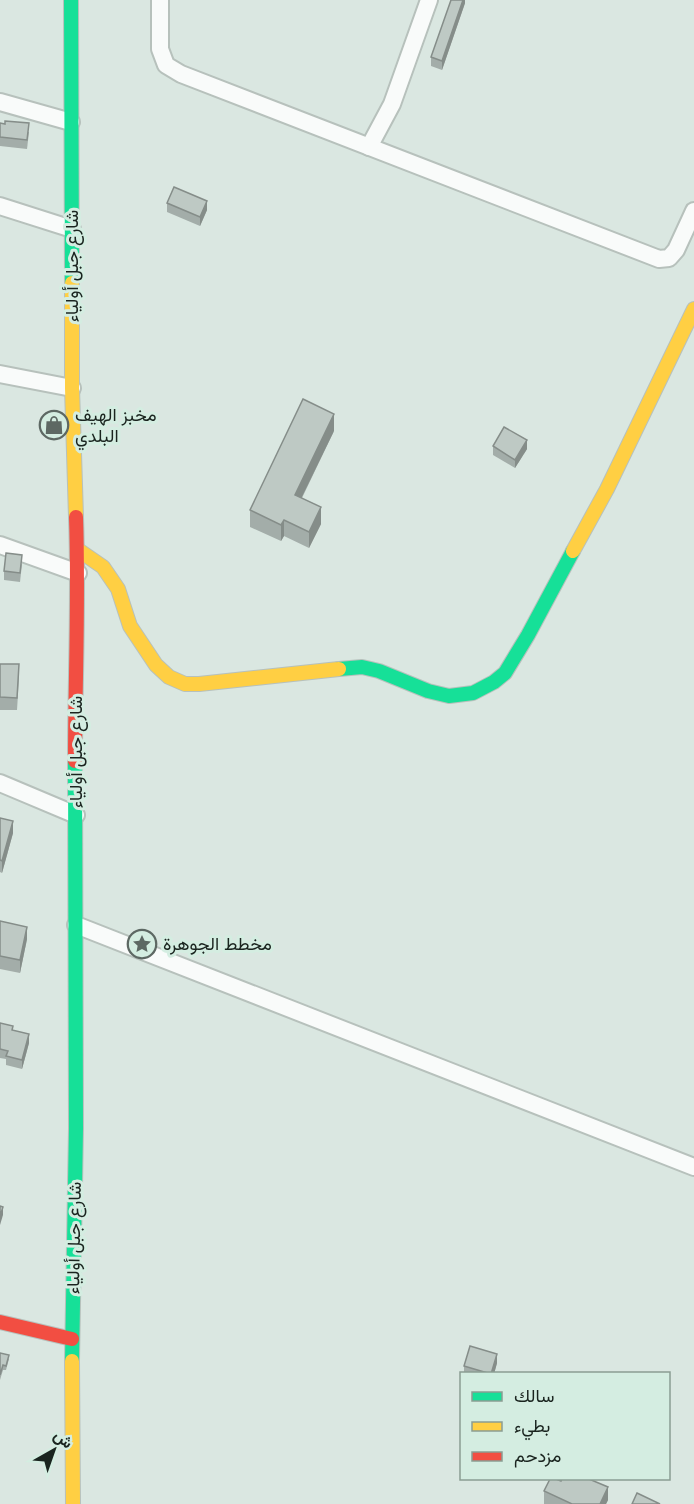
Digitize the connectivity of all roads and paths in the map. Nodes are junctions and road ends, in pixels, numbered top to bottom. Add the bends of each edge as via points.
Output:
1 (71, 0) edge
2 (160, 0) edge
3 (429, 0) edge
4 (0, 102) edge
5 (71, 122) junction
6 (369, 147) junction
7 (0, 206) edge
8 (694, 211) edge
9 (72, 230) junction
10 (694, 309) edge
11 (0, 374) edge
12 (72, 388) junction
13 (0, 545) edge
14 (77, 549) junction
15 (78, 573) junction
16 (0, 783) edge
17 (76, 815) junction
18 (76, 925) junction
19 (694, 1167) edge
20 (0, 1322) edge
21 (72, 1339) junction
22 (74, 1504) edge

1 - 5 main road, شارع جبل أولياء
2 - 6 street via 160,49 166,64 181,74
3 - 6 street via 392,104
4 - 5 street
5 - 9 main road, شارع جبل أولياء
6 - 8 street via 659,259 669,258 676,250
7 - 9 street
9 - 12 main road, شارع جبل أولياء
10 - 14 main road via 607,489 524,644 505,673 473,693 449,696 362,667 185,684 156,665 130,626 118,589 104,567
11 - 12 street
12 - 14 main road, شارع جبل أولياء
13 - 15 street
14 - 15 main road, شارع جبل أولياء
15 - 17 main road, شارع جبل أولياء
16 - 17 street
17 - 18 main road, شارع جبل أولياء
18 - 19 street
18 - 21 main road, شارع جبل أولياء
20 - 21 main road
21 - 22 main road, شارع جبل أولياء

